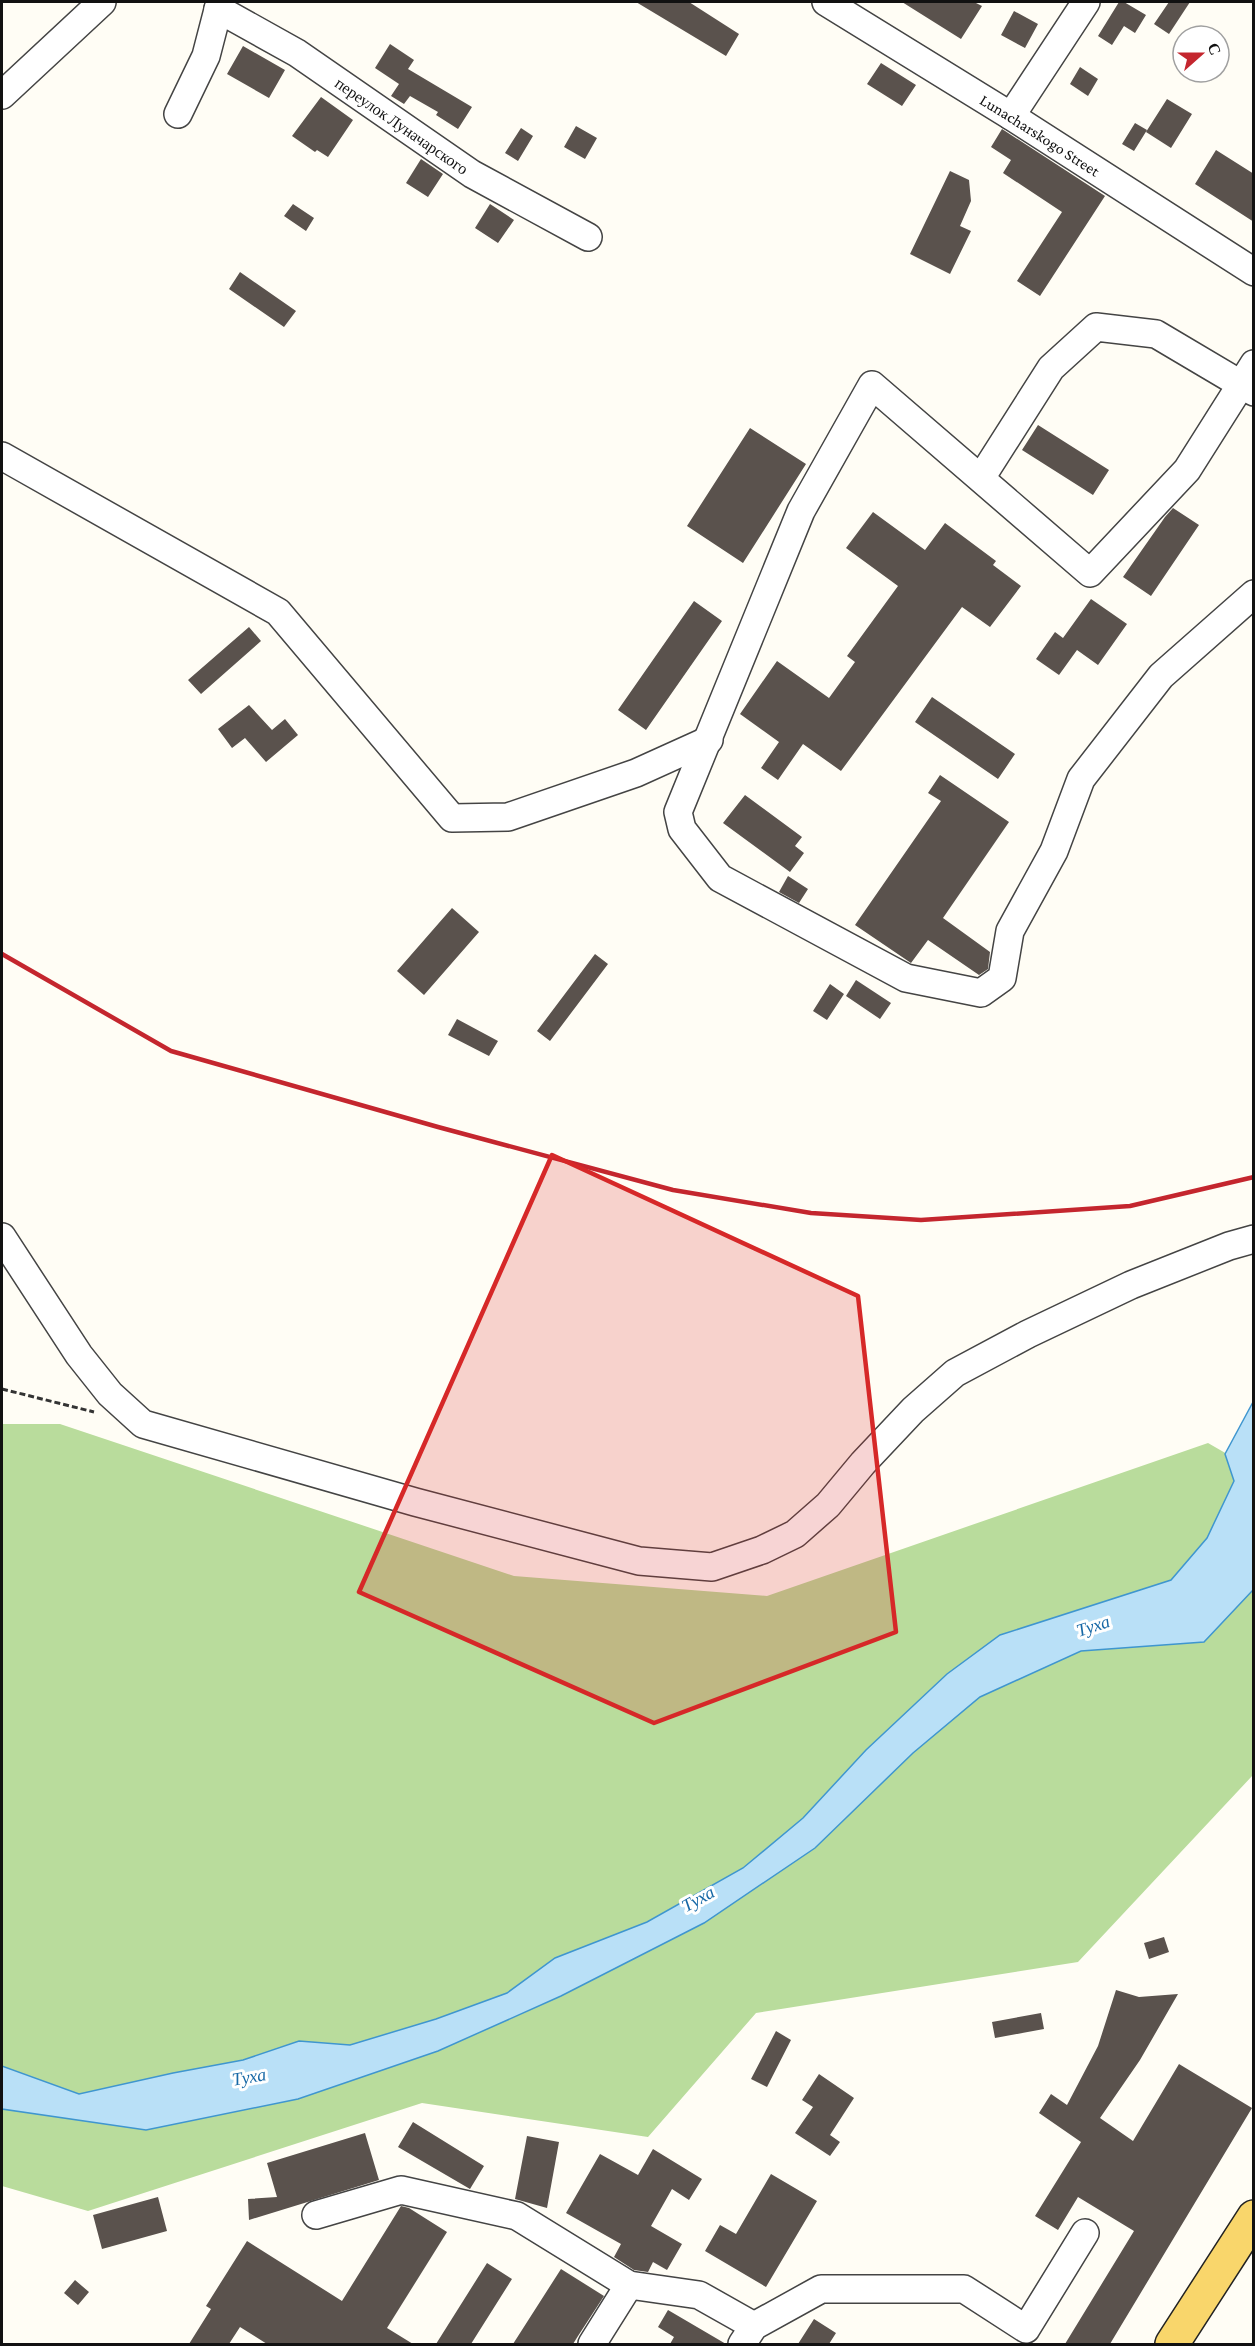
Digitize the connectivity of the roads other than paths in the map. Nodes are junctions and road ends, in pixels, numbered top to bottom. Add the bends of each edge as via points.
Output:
1 (102, 2) edge
2 (826, 2) edge
3 (1086, 2) edge
4 (219, 5) edge
5 (2, 95) edge
6 (178, 114) dead end
7 (1011, 116) junction
8 (588, 237) dead end
9 (1254, 272) edge
10 (1250, 380) edge
11 (2, 456) edge
12 (981, 478) junction
13 (1254, 594) edge
14 (709, 740) junction
15 (2, 1237) edge
16 (1254, 1239) edge
17 (316, 2215) dead end
18 (1254, 2217) edge
19 (1085, 2233) dead end
20 (629, 2285) junction
21 (748, 2335) edge
22 (1021, 2337) edge
23 (592, 2344) edge
24 (1172, 2344) edge

1 - 5 street
2 - 7 street, Lunacharskogo Street
3 - 7 street
4 - 6 street via 206,56
4 - 8 street, переулок Луначарского via 297,53 472,174
7 - 9 street, Lunacharskogo Street
10 - 12 street via 1156,334 1096,327 1051,368
10 - 12 street via 1188,470 1090,573
11 - 14 street via 278,612 452,818 508,817 636,773
12 - 14 street via 872,385 801,511
13 - 14 street via 1161,676 1081,779 1054,851 1010,931 1002,978 981,993 906,978 720,878 682,829 678,812
15 - 16 street via 79,1355 110,1394 143,1424 639,1561 712,1567 795,1534 828,1505 913,1410 955,1373 1131,1285
17 - 20 street via 401,2190 471,2205 517,2216
18 - 24 main road
19 - 22 street
20 - 21 street via 699,2295
20 - 23 street
21 - 22 street via 821,2289 964,2289

